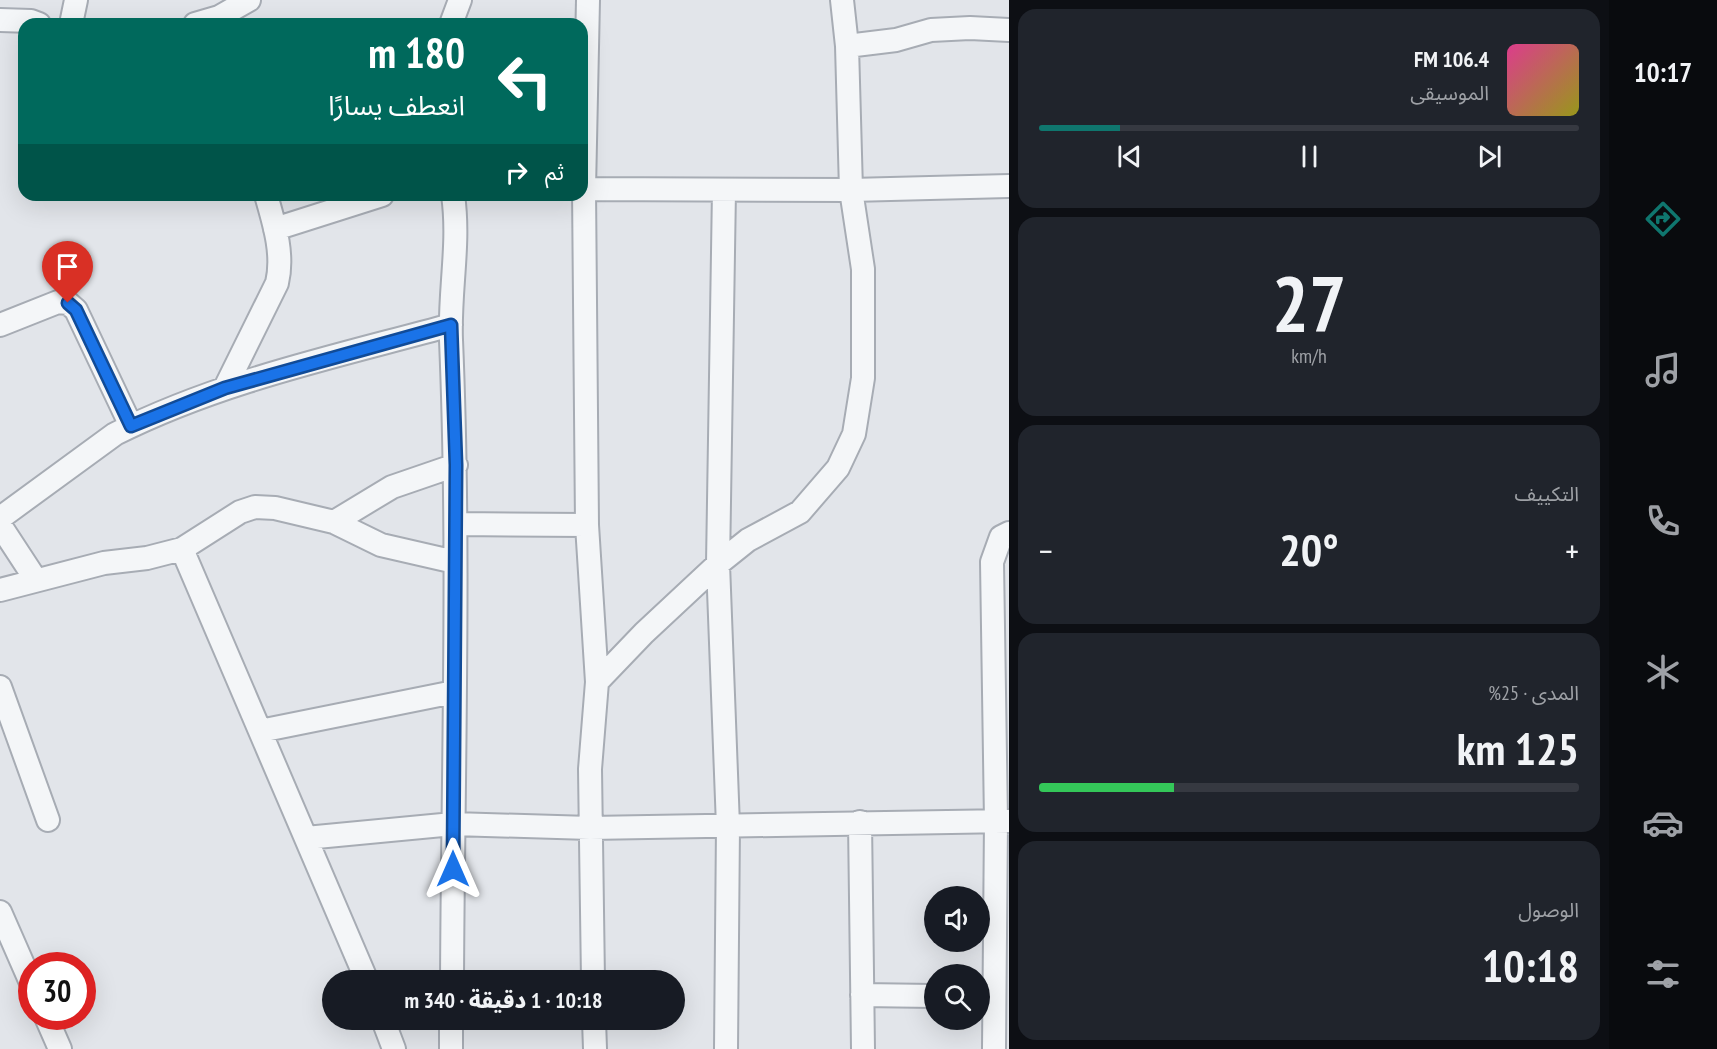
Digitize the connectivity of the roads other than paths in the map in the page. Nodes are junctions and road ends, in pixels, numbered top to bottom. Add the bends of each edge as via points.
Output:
1 (76, 0) edge
2 (249, 0) edge
3 (460, 0) edge
4 (588, 0) edge
5 (842, 0) edge
6 (72, 18) edge
7 (224, 18) edge
8 (453, 18) edge
9 (588, 18) edge
10 (0, 20) edge
11 (18, 21) edge
12 (1009, 30) edge
13 (847, 46) junction
14 (1009, 186) edge
15 (588, 189) edge
16 (724, 190) junction
17 (850, 190) junction
18 (268, 201) edge
19 (363, 201) edge
20 (454, 201) edge
21 (583, 201) edge
22 (275, 229) junction
23 (0, 325) edge
24 (451, 325) junction
25 (225, 388) junction
26 (131, 426) junction
27 (456, 465) junction
28 (0, 518) edge
29 (334, 522) junction
30 (456, 524) junction
31 (0, 525) edge
32 (587, 525) junction
33 (1009, 533) edge
34 (182, 549) junction
35 (455, 561) junction
36 (718, 564) junction
37 (36, 580) junction
38 (0, 590) edge
39 (597, 682) junction
40 (0, 687) edge
41 (454, 692) junction
42 (260, 731) junction
43 (48, 820) dead end
44 (1003, 821) edge
45 (860, 822) junction
46 (453, 824) junction
47 (728, 826) junction
48 (590, 828) junction
49 (306, 838) junction
50 (0, 912) edge
51 (18, 953) edge
52 (990, 964) edge
53 (362, 970) edge
54 (452, 970) edge
55 (593, 970) edge
56 (862, 995) junction
57 (924, 996) edge
58 (990, 1019) edge
59 (52, 1030) edge
60 (386, 1030) edge
61 (451, 1030) edge
62 (594, 1030) edge
63 (60, 1049) edge
64 (394, 1049) edge
65 (451, 1049) edge
66 (595, 1049) edge
67 (726, 1049) edge
68 (863, 1049) edge
69 (994, 1049) edge

1 - 6 street
2 - 7 street
3 - 8 street
4 - 9 street
5 - 13 street
10 - 11 street
12 - 13 street via 931,30 896,40
13 - 17 street
14 - 17 street
15 - 16 street
16 - 17 street
16 - 36 street
17 - 36 street via 863,269 863,378 854,434 838,468 800,512 748,540
18 - 22 street
19 - 22 street
20 - 24 street via 457,225
21 - 32 street
22 - 25 street via 280,271 277,283
23 - 26 street via 58,302 68,303 76,310
24 - 25 street
24 - 27 street
25 - 26 street
26 - 28 street
27 - 29 street via 392,487
27 - 30 street
29 - 34 street via 255,507 240,512
29 - 35 street via 381,545
30 - 32 street
30 - 35 street
31 - 37 street
32 - 39 street
33 - 44 street via 1001,537 992,562
34 - 37 street
34 - 42 street
35 - 41 street
36 - 39 street
36 - 47 street
37 - 38 street
39 - 48 street
40 - 43 street
41 - 42 street
41 - 46 street
42 - 49 street
44 - 45 street
44 - 52 street
45 - 47 street
45 - 56 street
46 - 48 street
46 - 49 street
46 - 54 street
47 - 48 street
47 - 67 street
48 - 55 street
49 - 53 street
50 - 51 street
56 - 57 street
56 - 68 street
58 - 69 street
59 - 63 street
60 - 64 street
61 - 65 street
62 - 66 street

